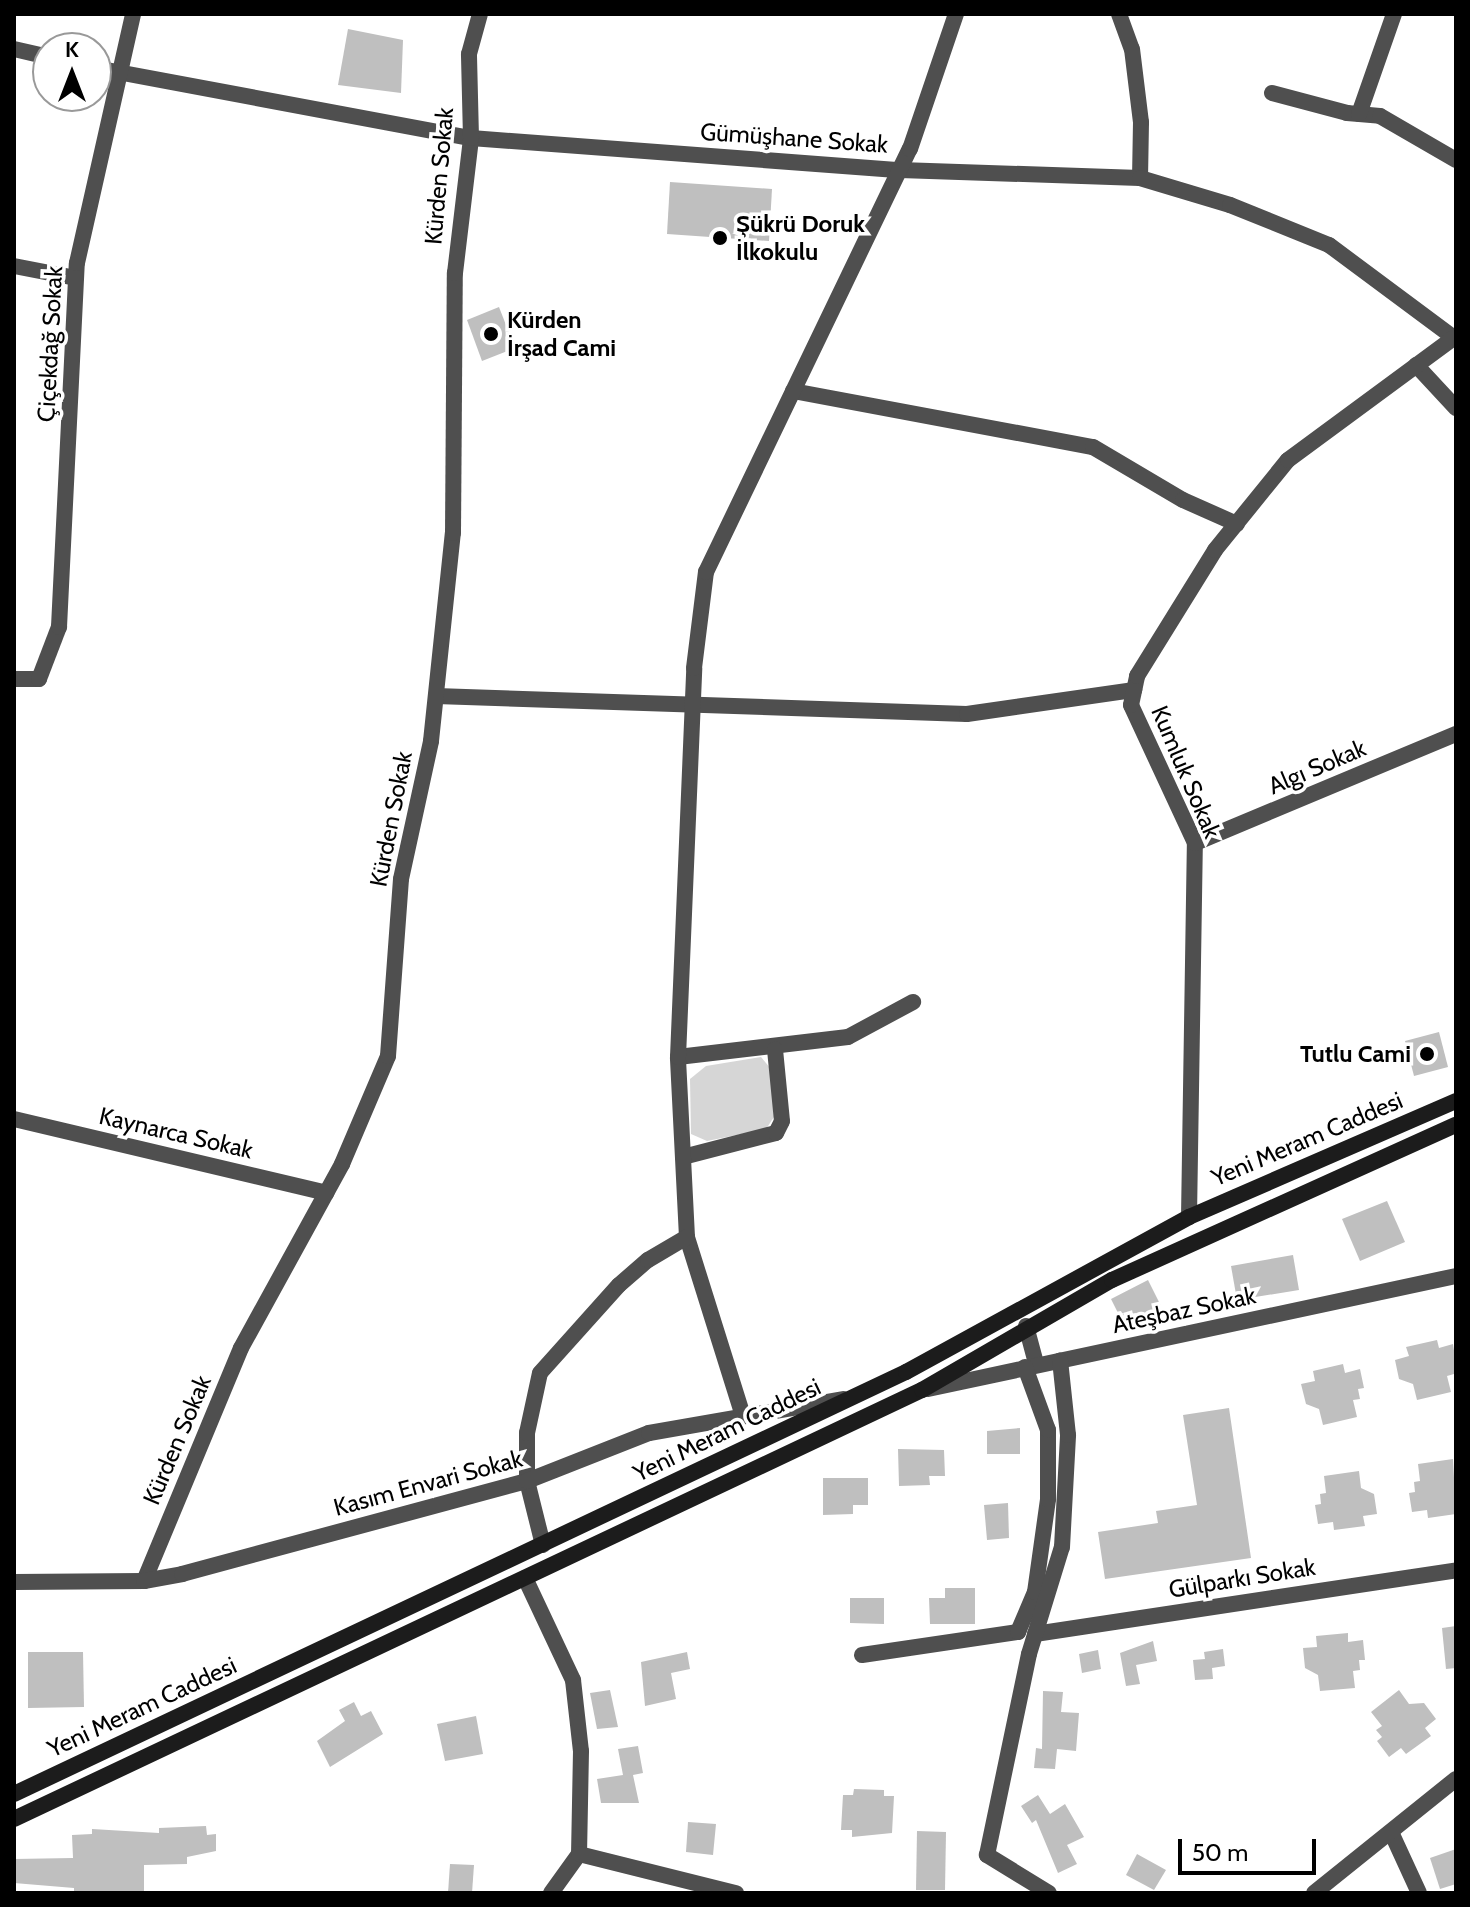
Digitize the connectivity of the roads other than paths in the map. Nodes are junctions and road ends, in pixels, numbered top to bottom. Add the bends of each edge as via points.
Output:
1 (133, 14) edge
2 (480, 14) edge
3 (956, 14) edge
4 (1119, 14) edge
5 (1394, 14) edge
6 (112, 71) edge
7 (120, 73) junction
8 (1272, 93) dead end
9 (1359, 114) junction
10 (471, 138) junction
11 (1456, 160) edge
12 (900, 170) junction
13 (1140, 178) junction
14 (14, 266) edge
15 (76, 278) junction
16 (1455, 336) edge
17 (1416, 365) junction
18 (793, 391) junction
19 (1456, 408) edge
20 (1237, 524) junction
21 (14, 679) edge
22 (1134, 690) junction
23 (436, 696) junction
24 (694, 704) junction
25 (1456, 734) edge
26 (1195, 843) junction
27 (913, 1002) dead end
28 (775, 1049) junction
29 (678, 1057) junction
30 (1456, 1101) edge
31 (14, 1119) edge
32 (1456, 1125) edge
33 (683, 1157) junction
34 (326, 1193) junction
35 (1189, 1217) junction
36 (687, 1237) junction
37 (1456, 1276) edge
38 (1026, 1326) junction
39 (1060, 1360) junction
40 (1030, 1366) junction
41 (922, 1390) junction
42 (848, 1399) junction
43 (743, 1416) junction
44 (527, 1481) junction
45 (543, 1545) junction
46 (1456, 1570) edge
47 (525, 1578) junction
48 (144, 1581) junction
49 (14, 1582) edge
50 (1035, 1634) junction
51 (862, 1655) dead end
52 (1456, 1779) edge
53 (14, 1794) edge
54 (14, 1819) edge
55 (1391, 1832) junction
56 (579, 1854) junction
57 (551, 1893) edge
58 (736, 1893) edge
59 (1049, 1893) edge
60 (1314, 1893) edge
61 (1419, 1893) edge

1 - 7 street, Çiçekdağ Sokak
2 - 10 street, Kürden Sokak via 469,54
3 - 12 street
4 - 13 street via 1132,49
5 - 9 street
6 - 7 street, Gümüşhane Sokak
7 - 10 street, Gümüşhane Sokak
7 - 15 street, Çiçekdağ Sokak
8 - 9 street
9 - 11 street via 1380,116
10 - 12 street, Gümüşhane Sokak
10 - 23 street, Kürden Sokak via 455,273 453,533
12 - 13 street, Gümüşhane Sokak
12 - 18 street
13 - 16 street, Gümüşhane Sokak via 1230,205 1329,245
14 - 15 street
15 - 21 street, Çiçekdağ Sokak via 59,627 39,679
16 - 17 street, Kumluk Sokak
17 - 19 street
17 - 20 street, Kumluk Sokak via 1288,460
18 - 20 street via 1093,447 1183,500
18 - 24 street via 706,572
20 - 22 street, Kumluk Sokak via 1137,676
22 - 24 street via 967,714
22 - 26 street, Kumluk Sokak via 1131,705
23 - 24 street
23 - 34 street, Kürden Sokak via 401,879 388,1056
24 - 29 street
25 - 26 street, Algı Sokak
26 - 35 street, Kumluk Sokak
27 - 28 street via 848,1037
28 - 29 street
28 - 33 street via 782,1121 776,1133
29 - 33 street
30 - 35 main road, Yeni Meram Caddesi
31 - 34 street, Kaynarca Sokak
32 - 38 main road, Yeni Meram Caddesi via 1192,1242
33 - 36 street
34 - 48 street, Kürden Sokak via 241,1348
35 - 42 main road, Yeni Meram Caddesi
36 - 43 street
36 - 44 street via 619,1285 540,1373 527,1433
37 - 39 street, Ateşbaz Sokak
38 - 40 street
38 - 41 main road, Yeni Meram Caddesi
39 - 40 street, Ateşbaz Sokak
39 - 50 street via 1068,1435 1062,1547
40 - 41 street, Ateşbaz Sokak
40 - 51 street via 1048,1430 1048,1499 1035,1592 1018,1632
41 - 47 main road, Yeni Meram Caddesi
42 - 43 street, Kasım Envari Sokak
42 - 45 main road, Yeni Meram Caddesi
43 - 44 street, Kasım Envari Sokak via 649,1433
44 - 45 street
44 - 48 street, Kasım Envari Sokak
45 - 53 main road, Yeni Meram Caddesi
46 - 50 street, Gülparkı Sokak
47 - 54 main road, Yeni Meram Caddesi
47 - 56 street via 573,1680 581,1751
48 - 49 street, Kasım Envari Sokak
50 - 59 street via 987,1855
52 - 55 street
55 - 60 street
55 - 61 street
56 - 57 street
56 - 58 street

